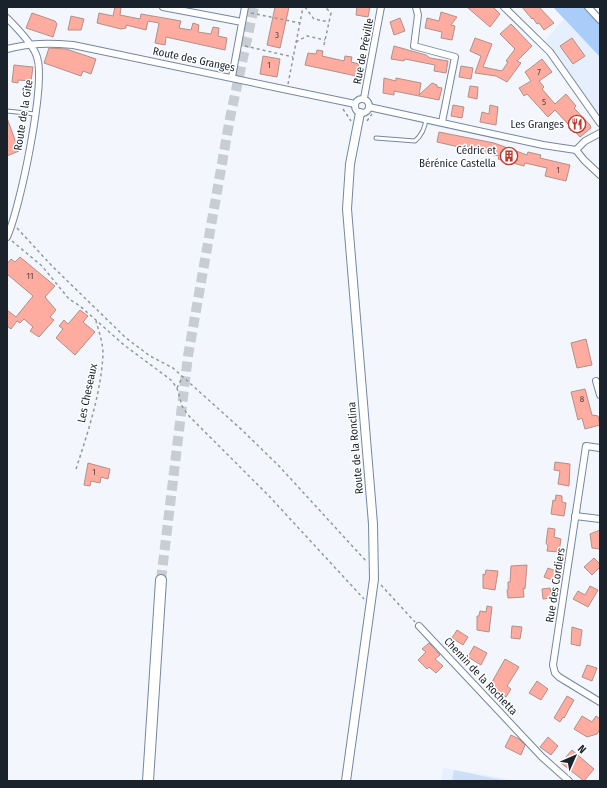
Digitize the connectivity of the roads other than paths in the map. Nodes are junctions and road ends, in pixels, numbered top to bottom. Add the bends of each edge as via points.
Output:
1 (163, 7) edge
2 (381, 7) edge
3 (416, 7) edge
4 (504, 7) edge
5 (588, 7) edge
6 (246, 9) edge
7 (7, 18) edge
8 (600, 20) edge
9 (242, 22) junction
10 (28, 44) junction
11 (7, 49) edge
12 (232, 77) junction
13 (364, 98) junction
14 (355, 104) junction
15 (369, 107) junction
16 (7, 111) edge
17 (360, 113) junction
18 (35, 114) junction
19 (426, 119) junction
20 (442, 122) junction
21 (600, 123) edge
22 (600, 133) edge
23 (376, 138) dead end
24 (576, 150) junction
25 (600, 175) edge
26 (7, 237) edge
27 (596, 381) dead end
28 (600, 394) edge
29 (600, 448) edge
30 (576, 516) junction
31 (600, 519) edge
32 (161, 580) tunnel mouth
33 (419, 626) road end
34 (600, 702) edge
35 (148, 781) edge
36 (346, 781) edge
37 (569, 781) edge

1 - 9 street
2 - 13 street, Rue de Préville
3 - 20 street via 418,15 414,46 455,57
4 - 21 street via 550,52
5 - 8 street
6 - 9 street
7 - 10 street, Route de la Gîte via 20,30
9 - 12 street
10 - 11 street, Route des Granges
10 - 12 street, Route des Granges via 73,45
10 - 18 street, Route de la Gîte via 37,56 40,79
12 - 14 street, Route des Granges
13 - 14 street via 358,99
13 - 15 street
14 - 17 street via 356,110
15 - 17 street via 366,112
15 - 19 street
16 - 18 lane
17 - 36 street, Route de la Ronclina via 350,164 347,209 373,524 374,566
18 - 26 street, Route de la Gîte via 14,224
19 - 20 street
19 - 23 lane via 422,133 415,141
20 - 24 street
22 - 24 street via 585,141
24 - 25 street
27 - 28 street
29 - 30 street, Rue des Cordiers via 586,446
30 - 31 street
30 - 34 street, Rue des Cordiers via 553,665 559,677
32 - 35 highway
33 - 37 street, Chemin de la Rochetta via 542,757

